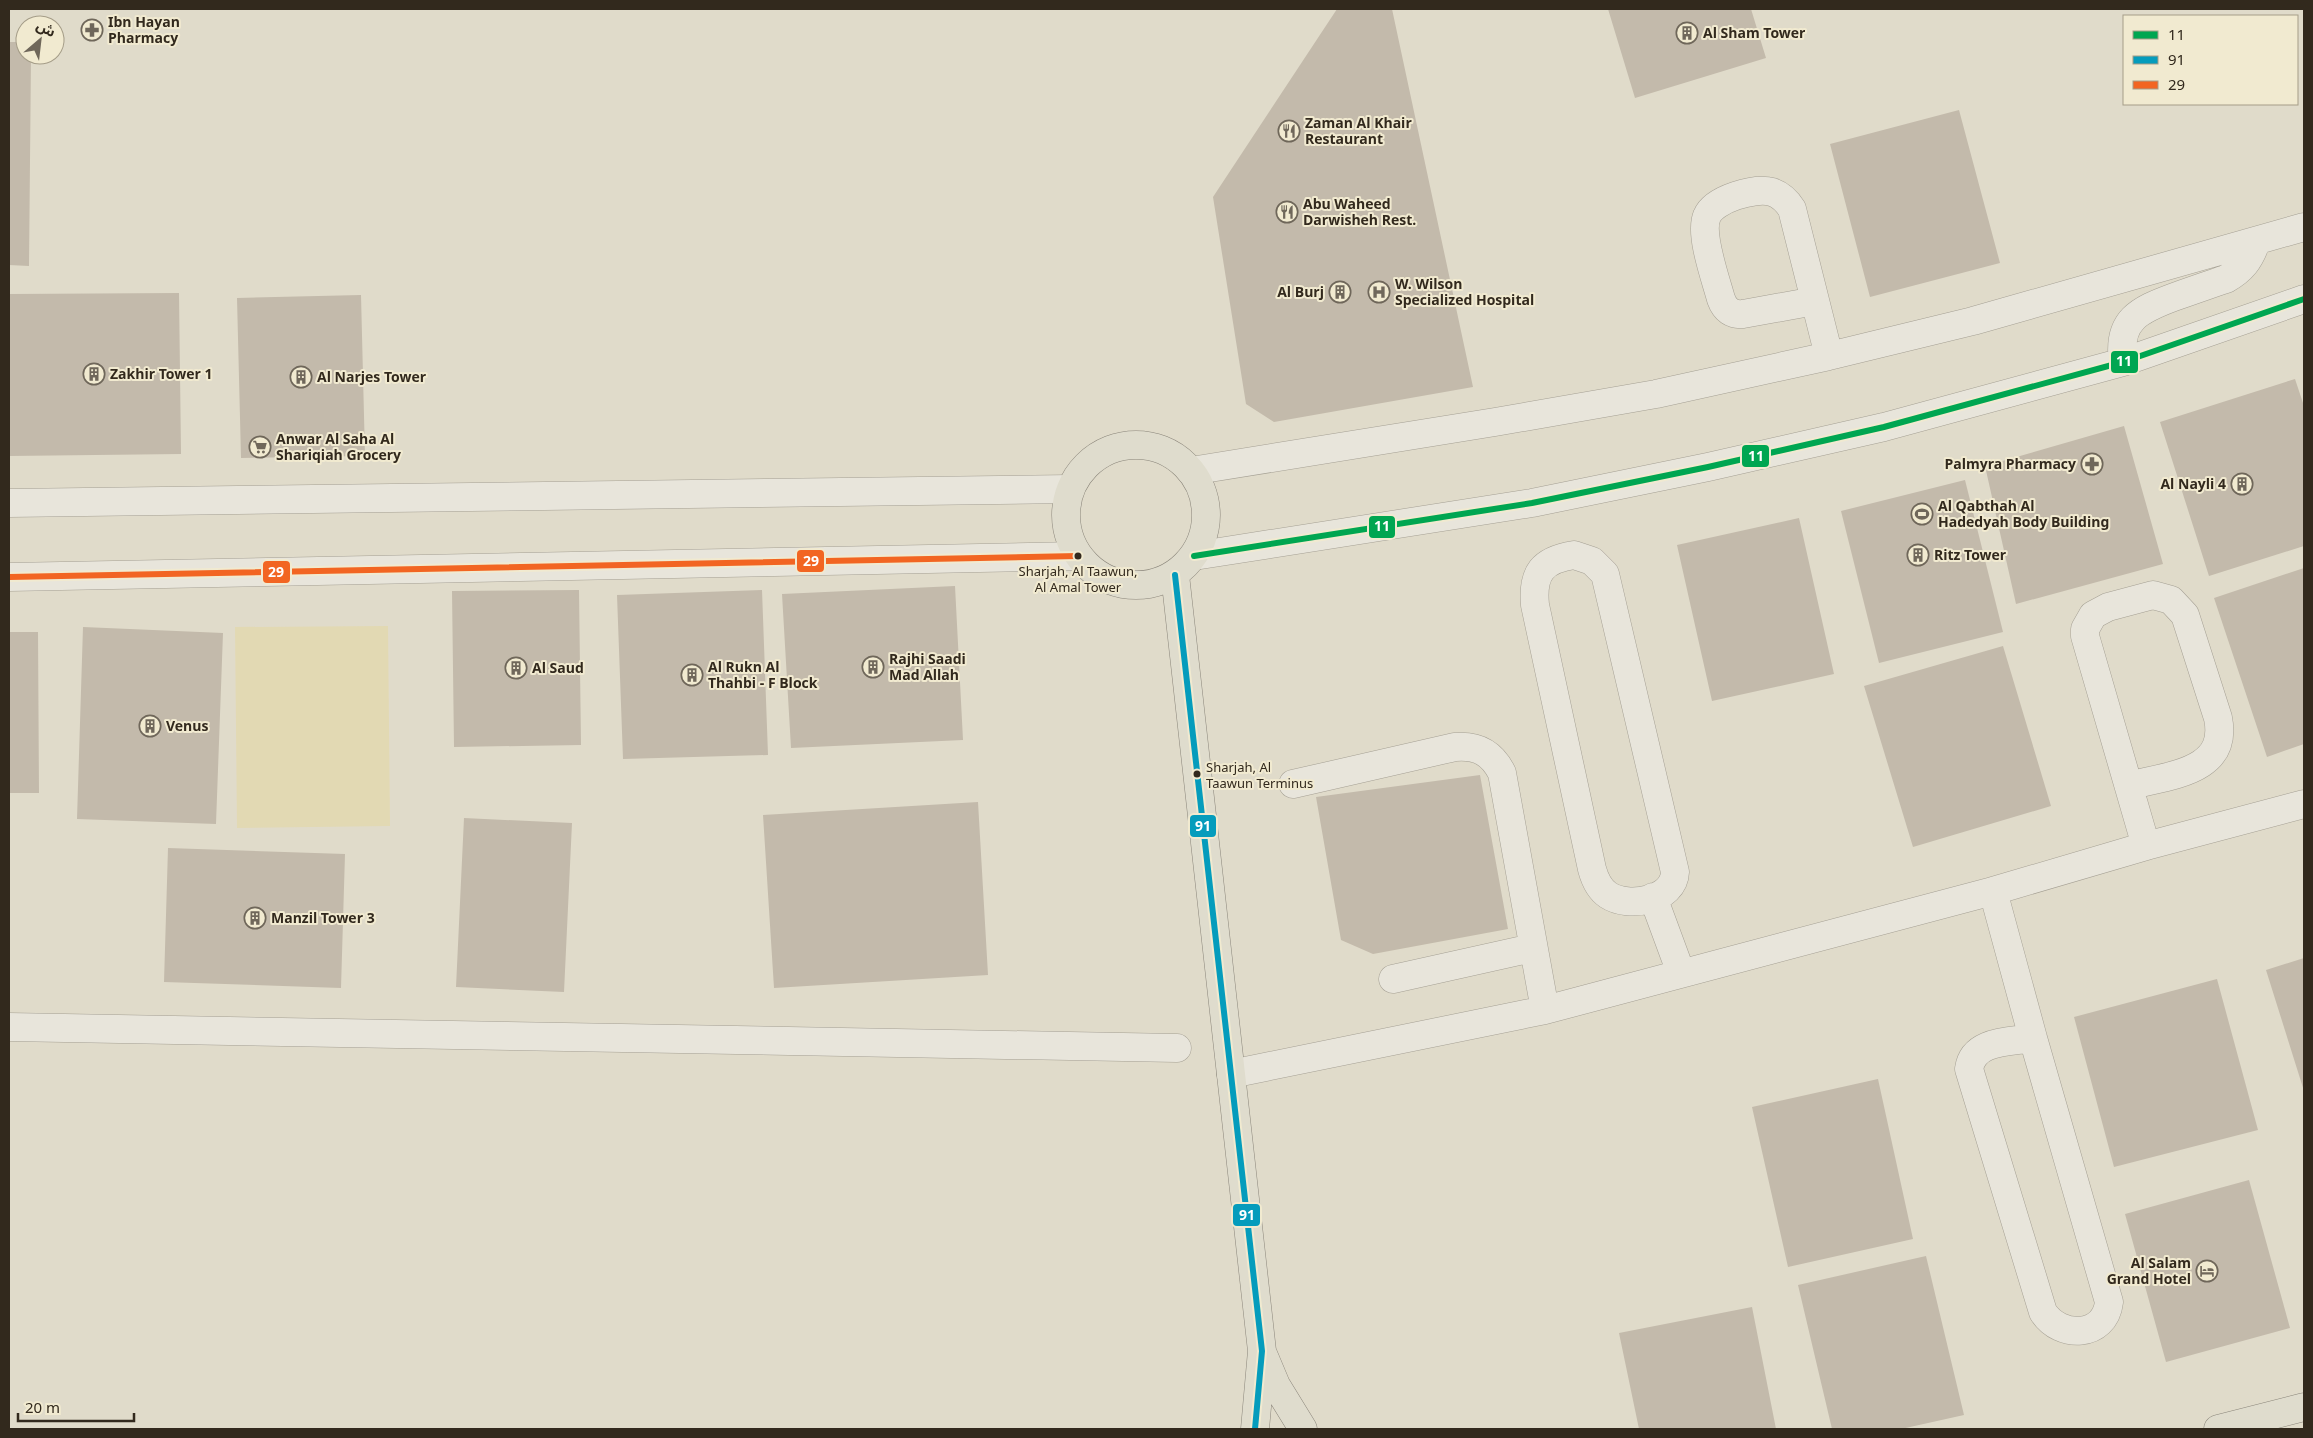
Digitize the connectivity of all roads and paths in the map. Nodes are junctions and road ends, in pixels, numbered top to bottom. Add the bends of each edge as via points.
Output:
1 (2304, 226) edge
2 (2256, 242) junction
3 (2304, 299) edge
4 (1815, 301) junction
5 (1829, 356) junction
6 (2122, 362) junction
7 (1191, 471) junction
8 (1070, 489) junction
9 (9, 503) edge
10 (1078, 556) junction
11 (1194, 556) junction
12 (1175, 575) junction
13 (9, 577) edge
14 (1293, 784) dead end
15 (2129, 786) junction
16 (2304, 804) edge
17 (2146, 846) junction
18 (1993, 891) junction
19 (1653, 897) junction
20 (1532, 948) junction
21 (1681, 973) junction
22 (1393, 979) dead end
23 (1544, 1010) junction
24 (9, 1027) edge
25 (2033, 1038) junction
26 (1177, 1048) dead end
27 (1231, 1074) junction
28 (1262, 1351) junction
29 (2304, 1407) edge
30 (1255, 1429) edge
31 (1303, 1429) edge
32 (2218, 1429) edge

1 - 2 street
2 - 5 street via 1973,321
2 - 6 street via 2246,264 2236,273 2152,305 2133,318 2122,339
3 - 6 street
4 - 4 street via 1792,209 1787,202 1772,192 1762,190 1730,198 1712,208 1704,226 1721,299 1729,311 1744,314
4 - 5 street
5 - 7 street via 1656,394
6 - 11 street via 1884,427 1708,467 1532,503
7 - 8 main road via 1160,449 1127,445 1096,457 1080,471
7 - 11 main road via 1202,491 1207,513 1204,535
8 - 9 street
8 - 10 main road via 1065,512 1068,535
10 - 12 main road via 1094,573 1114,583 1156,584
10 - 13 street
11 - 12 main road
12 - 27 main road
14 - 20 street via 1455,747 1478,748 1489,754 1502,773
15 - 15 street via 2199,767 2219,740 2218,718 2185,615 2171,600 2153,595 2100,611 2093,615 2086,629 2087,644
15 - 17 street
16 - 17 street
17 - 18 street
18 - 21 street
18 - 25 street
19 - 19 street via 1669,889 1675,872 1605,574 1592,561 1574,555 1556,558 1541,569 1533,586 1535,605 1592,869 1600,888 1608,896 1628,902
19 - 21 street
20 - 22 street
20 - 23 street
21 - 23 street
23 - 27 street
24 - 26 street
25 - 25 street via 1981,1048 1970,1061 1968,1070 2043,1312 2055,1326 2064,1330 2082,1330 2095,1326 2106,1317 2109,1302
27 - 28 main road
28 - 30 main road
28 - 31 main road via 1276,1385
29 - 32 main road

